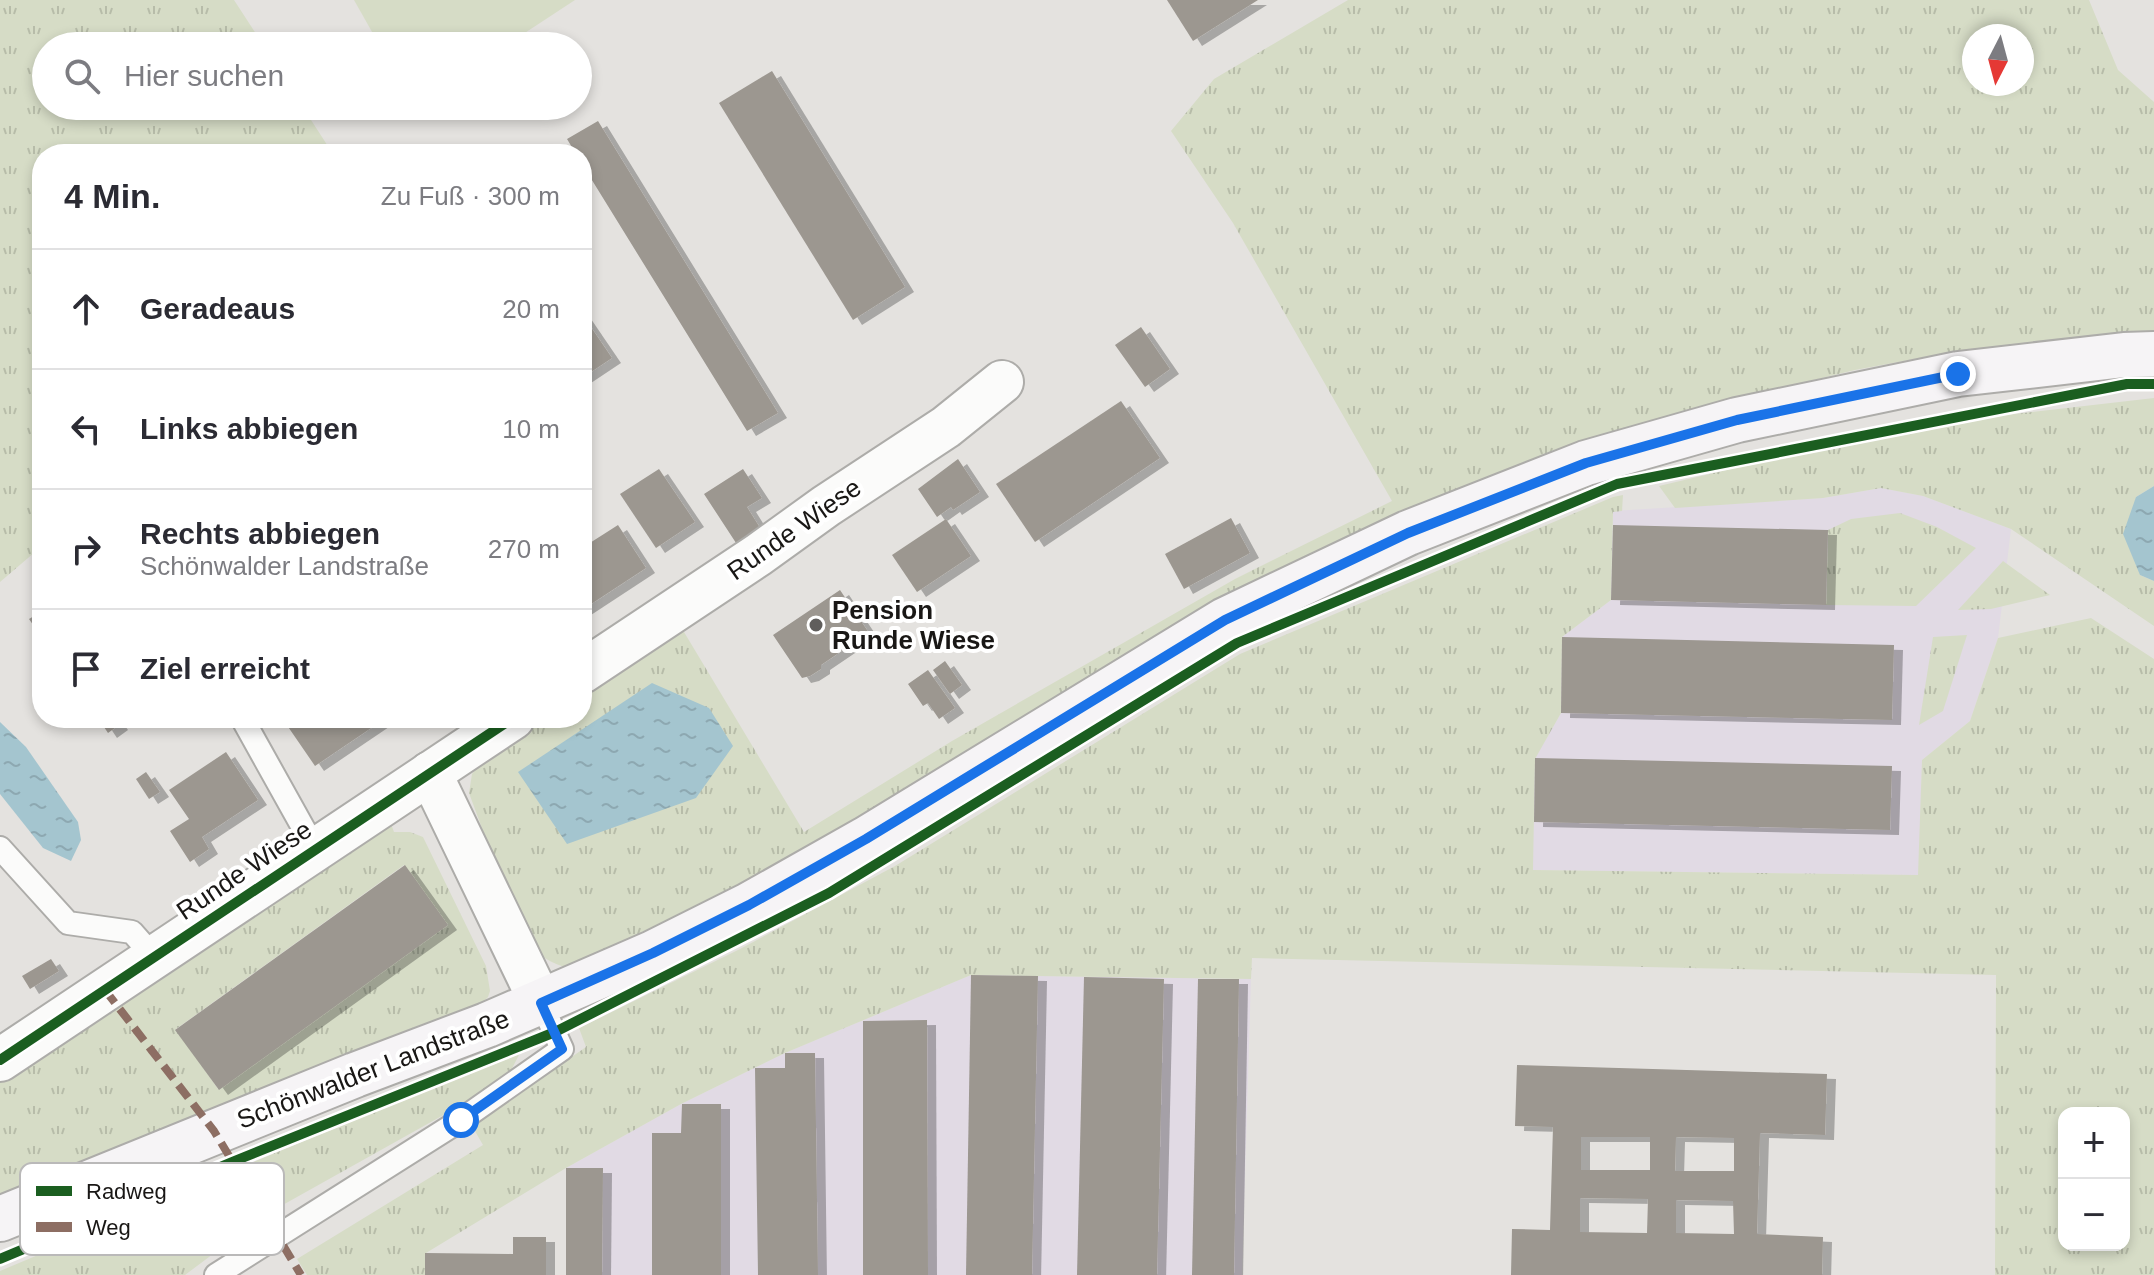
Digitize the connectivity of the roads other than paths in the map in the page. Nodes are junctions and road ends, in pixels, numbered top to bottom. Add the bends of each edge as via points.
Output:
1 (2154, 354) edge
2 (1002, 382) dead end
3 (592, 665) edge
4 (248, 728) edge
5 (498, 728) edge
6 (430, 773) junction
7 (0, 848) edge
8 (315, 849) junction
9 (154, 957) junction
10 (541, 1003) junction
11 (0, 1060) edge
12 (136, 1163) edge
13 (20, 1211) edge
14 (0, 1219) edge
15 (284, 1232) edge
16 (248, 1255) edge
17 (216, 1275) edge

1 - 10 main road, Schönwalder Landstraße via 1958,374 1737,420 1586,463 1408,533 1225,620 749,905
2 - 3 street, Runde Wiese via 946,427
4 - 8 lane
5 - 6 street, Runde Wiese
6 - 8 street, Runde Wiese
6 - 10 street
7 - 9 lane via 68,923 132,932
8 - 9 street, Runde Wiese
9 - 11 street, Runde Wiese
10 - 12 main road, Schönwalder Landstraße
10 - 15 lane via 562,1049
13 - 14 main road, Schönwalder Landstraße
16 - 17 lane

